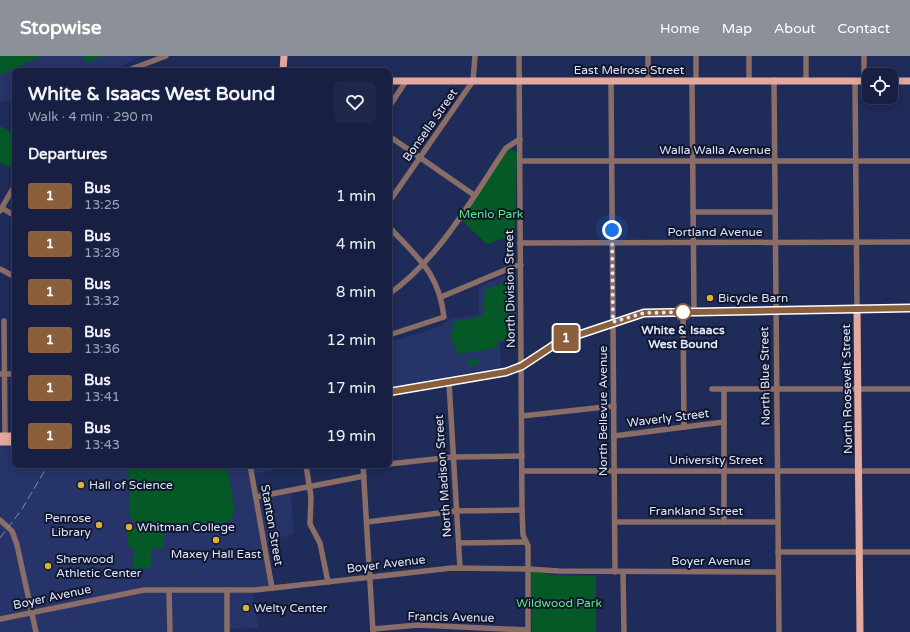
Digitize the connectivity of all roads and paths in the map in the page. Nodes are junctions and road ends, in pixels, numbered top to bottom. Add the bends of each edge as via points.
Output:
1 (166, 56) edge
2 (284, 56) edge
3 (475, 56) edge
4 (519, 56) edge
5 (648, 56) edge
6 (696, 56) edge
7 (749, 56) edge
8 (806, 56) edge
9 (864, 56) edge
10 (134, 68) edge
11 (283, 68) edge
12 (865, 68) edge
13 (774, 80) junction
14 (806, 80) junction
15 (392, 81) edge
16 (406, 81) junction
17 (473, 81) junction
18 (519, 81) junction
19 (611, 81) junction
20 (648, 81) junction
21 (694, 81) junction
22 (750, 81) junction
23 (855, 81) junction
24 (862, 81) edge
25 (898, 81) edge
26 (910, 81) edge
27 (392, 102) edge
28 (392, 138) edge
29 (520, 139) junction
30 (420, 158) junction
31 (520, 161) junction
32 (612, 161) junction
33 (693, 161) junction
34 (774, 161) junction
35 (856, 161) junction
36 (910, 161) edge
37 (12, 190) edge
38 (474, 195) junction
39 (392, 198) edge
40 (1, 209) edge
41 (693, 212) junction
42 (775, 212) junction
43 (12, 214) edge
44 (392, 230) edge
45 (857, 242) junction
46 (910, 242) edge
47 (520, 243) junction
48 (612, 243) junction
49 (694, 243) junction
50 (775, 243) junction
51 (423, 263) junction
52 (521, 265) junction
53 (0, 269) edge
54 (12, 275) edge
55 (392, 291) edge
56 (441, 297) junction
57 (910, 308) edge
58 (857, 309) junction
59 (776, 310) junction
60 (694, 311) junction
61 (683, 312) junction
62 (4, 321) dead end
63 (613, 322) junction
64 (392, 334) edge
65 (522, 366) junction
66 (2, 374) edge
67 (449, 382) junction
68 (712, 389) dead end
69 (724, 389) junction
70 (776, 389) junction
71 (858, 389) junction
72 (910, 389) edge
73 (392, 392) edge
74 (614, 406) junction
75 (522, 416) junction
76 (724, 422) junction
77 (684, 427) junction
78 (12, 436) edge
79 (614, 436) junction
80 (2, 438) edge
81 (12, 441) edge
82 (522, 456) junction
83 (453, 457) junction
84 (392, 464) edge
85 (251, 468) edge
86 (307, 468) edge
87 (363, 468) edge
88 (522, 471) junction
89 (614, 471) junction
90 (724, 471) junction
91 (777, 471) junction
92 (859, 471) junction
93 (910, 471) edge
94 (364, 476) junction
95 (310, 486) junction
96 (256, 497) junction
97 (522, 510) junction
98 (456, 512) junction
99 (367, 522) junction
100 (615, 522) junction
101 (724, 522) junction
102 (777, 522) junction
103 (1, 523) edge
104 (526, 542) junction
105 (459, 543) junction
106 (778, 552) junction
107 (860, 552) junction
108 (910, 552) edge
109 (460, 568) junction
110 (528, 569) junction
111 (615, 572) junction
112 (623, 572) junction
113 (778, 572) junction
114 (370, 577) junction
115 (328, 582) junction
116 (272, 588) junction
117 (169, 590) junction
118 (227, 590) junction
119 (32, 613) junction
120 (0, 620) edge
121 (373, 631) edge
122 (528, 631) edge
123 (36, 632) edge
124 (170, 632) edge
125 (227, 632) edge
126 (624, 632) edge
127 (779, 632) edge
128 (860, 632) edge

1 - 10 street
2 - 11 main road
3 - 17 street, Bonsella Street
4 - 18 street, North Division Street
5 - 20 street
6 - 21 street
7 - 22 street
8 - 14 street
9 - 12 street
13 - 14 main road, East Melrose Street
13 - 22 main road, East Melrose Street
13 - 34 street, North Blue Street
14 - 23 main road, East Melrose Street
15 - 16 main road, East Melrose Street
16 - 17 main road, East Melrose Street
16 - 27 street
17 - 18 main road, East Melrose Street
17 - 30 street, Bonsella Street
18 - 19 main road, East Melrose Street
18 - 29 street, North Division Street
19 - 20 main road, East Melrose Street
19 - 32 street, North Bellevue Avenue
20 - 21 main road, East Melrose Street
21 - 22 main road, East Melrose Street
21 - 33 street
23 - 24 main road, East Melrose Street
23 - 35 street, North Roosevelt Street
25 - 26 main road
28 - 30 street
29 - 31 street, North Division Street
29 - 38 street via 506,148
30 - 38 street
30 - 39 street, Bonsella Street
31 - 32 street, Walla Walla Avenue
31 - 47 street, North Division Street
32 - 33 street, Walla Walla Avenue
32 - 48 street, North Bellevue Avenue
33 - 34 street, Walla Walla Avenue
33 - 41 street
34 - 35 street, Walla Walla Avenue
34 - 42 street, North Blue Street
35 - 36 street, Walla Walla Avenue
35 - 45 street, North Roosevelt Street
37 - 40 street
38 - 51 street via 446,236
40 - 43 street
41 - 42 street
41 - 49 street
42 - 50 street, North Blue Street
44 - 51 street
45 - 46 street, Portland Avenue
45 - 50 street, Portland Avenue
45 - 58 street, North Roosevelt Street
47 - 48 street, Portland Avenue
47 - 52 street, North Division Street
48 - 49 street, Portland Avenue
48 - 63 street, North Bellevue Avenue
49 - 50 street, Portland Avenue
49 - 60 street
50 - 59 street, North Blue Street
51 - 55 street
51 - 56 street via 435,281
52 - 56 street
52 - 65 street, North Division Street
53 - 54 street
56 - 64 street via 444,317
57 - 58 main road
58 - 59 main road
58 - 71 main road, North Roosevelt Street
59 - 60 main road
59 - 70 street, North Blue Street
60 - 61 main road
61 - 63 main road via 644,313
61 - 77 street
62 - 66 street
63 - 65 main road via 560,341
63 - 74 street, North Bellevue Avenue
65 - 67 main road
65 - 75 street, North Division Street
66 - 80 street
67 - 73 main road
67 - 83 street, North Madison Street
68 - 69 street
69 - 70 street
69 - 76 street
70 - 71 street
70 - 91 street, North Blue Street
71 - 72 street
71 - 92 main road, North Roosevelt Street
74 - 75 street
74 - 79 street, North Bellevue Avenue
75 - 82 street, North Division Street
76 - 77 street, Waverly Street
76 - 90 street
77 - 79 street, Waverly Street
78 - 80 main road
79 - 89 street, North Bellevue Avenue
80 - 81 main road
82 - 83 street
82 - 88 street, North Division Street
83 - 84 street
83 - 98 street, North Madison Street
85 - 96 street, Stanton Street
86 - 95 street
87 - 94 street
88 - 89 street, University Street
88 - 97 street, North Division Street
89 - 90 street, University Street
89 - 100 street, North Bellevue Avenue
90 - 91 street, University Street
90 - 101 street
91 - 92 street, University Street
91 - 102 street, North Blue Street
92 - 93 street, University Street
92 - 107 main road, North Roosevelt Street
94 - 95 street
94 - 99 street
95 - 96 street
95 - 115 street via 310,524 320,543
96 - 116 street, Stanton Street
97 - 98 street
97 - 104 street, North Division Street via 523,535
98 - 99 street
98 - 105 street, North Madison Street
99 - 114 street
100 - 101 street, Frankland Street
100 - 111 street, North Bellevue Avenue
101 - 102 street, Frankland Street
102 - 106 street, North Blue Street
103 - 119 street via 12,531 18,544
104 - 105 street
104 - 110 street, North Division Street
105 - 109 street, North Madison Street
106 - 107 street
106 - 113 street, North Blue Street
107 - 108 street
107 - 128 main road, North Roosevelt Street
109 - 110 street, Boyer Avenue
109 - 114 street, Boyer Avenue
110 - 111 street, Boyer Avenue
110 - 122 street, North Division Street
111 - 112 street, Boyer Avenue
112 - 113 street, Boyer Avenue
112 - 126 street
113 - 127 street, North Blue Street
114 - 115 street, Boyer Avenue
114 - 121 street
115 - 116 street, Boyer Avenue
116 - 118 street, Boyer Avenue
117 - 118 street, Boyer Avenue
117 - 119 street, Boyer Avenue via 140,590
117 - 124 street
118 - 125 street
119 - 120 street, Boyer Avenue
119 - 123 street
121 - 122 street, Francis Avenue via 418,625

